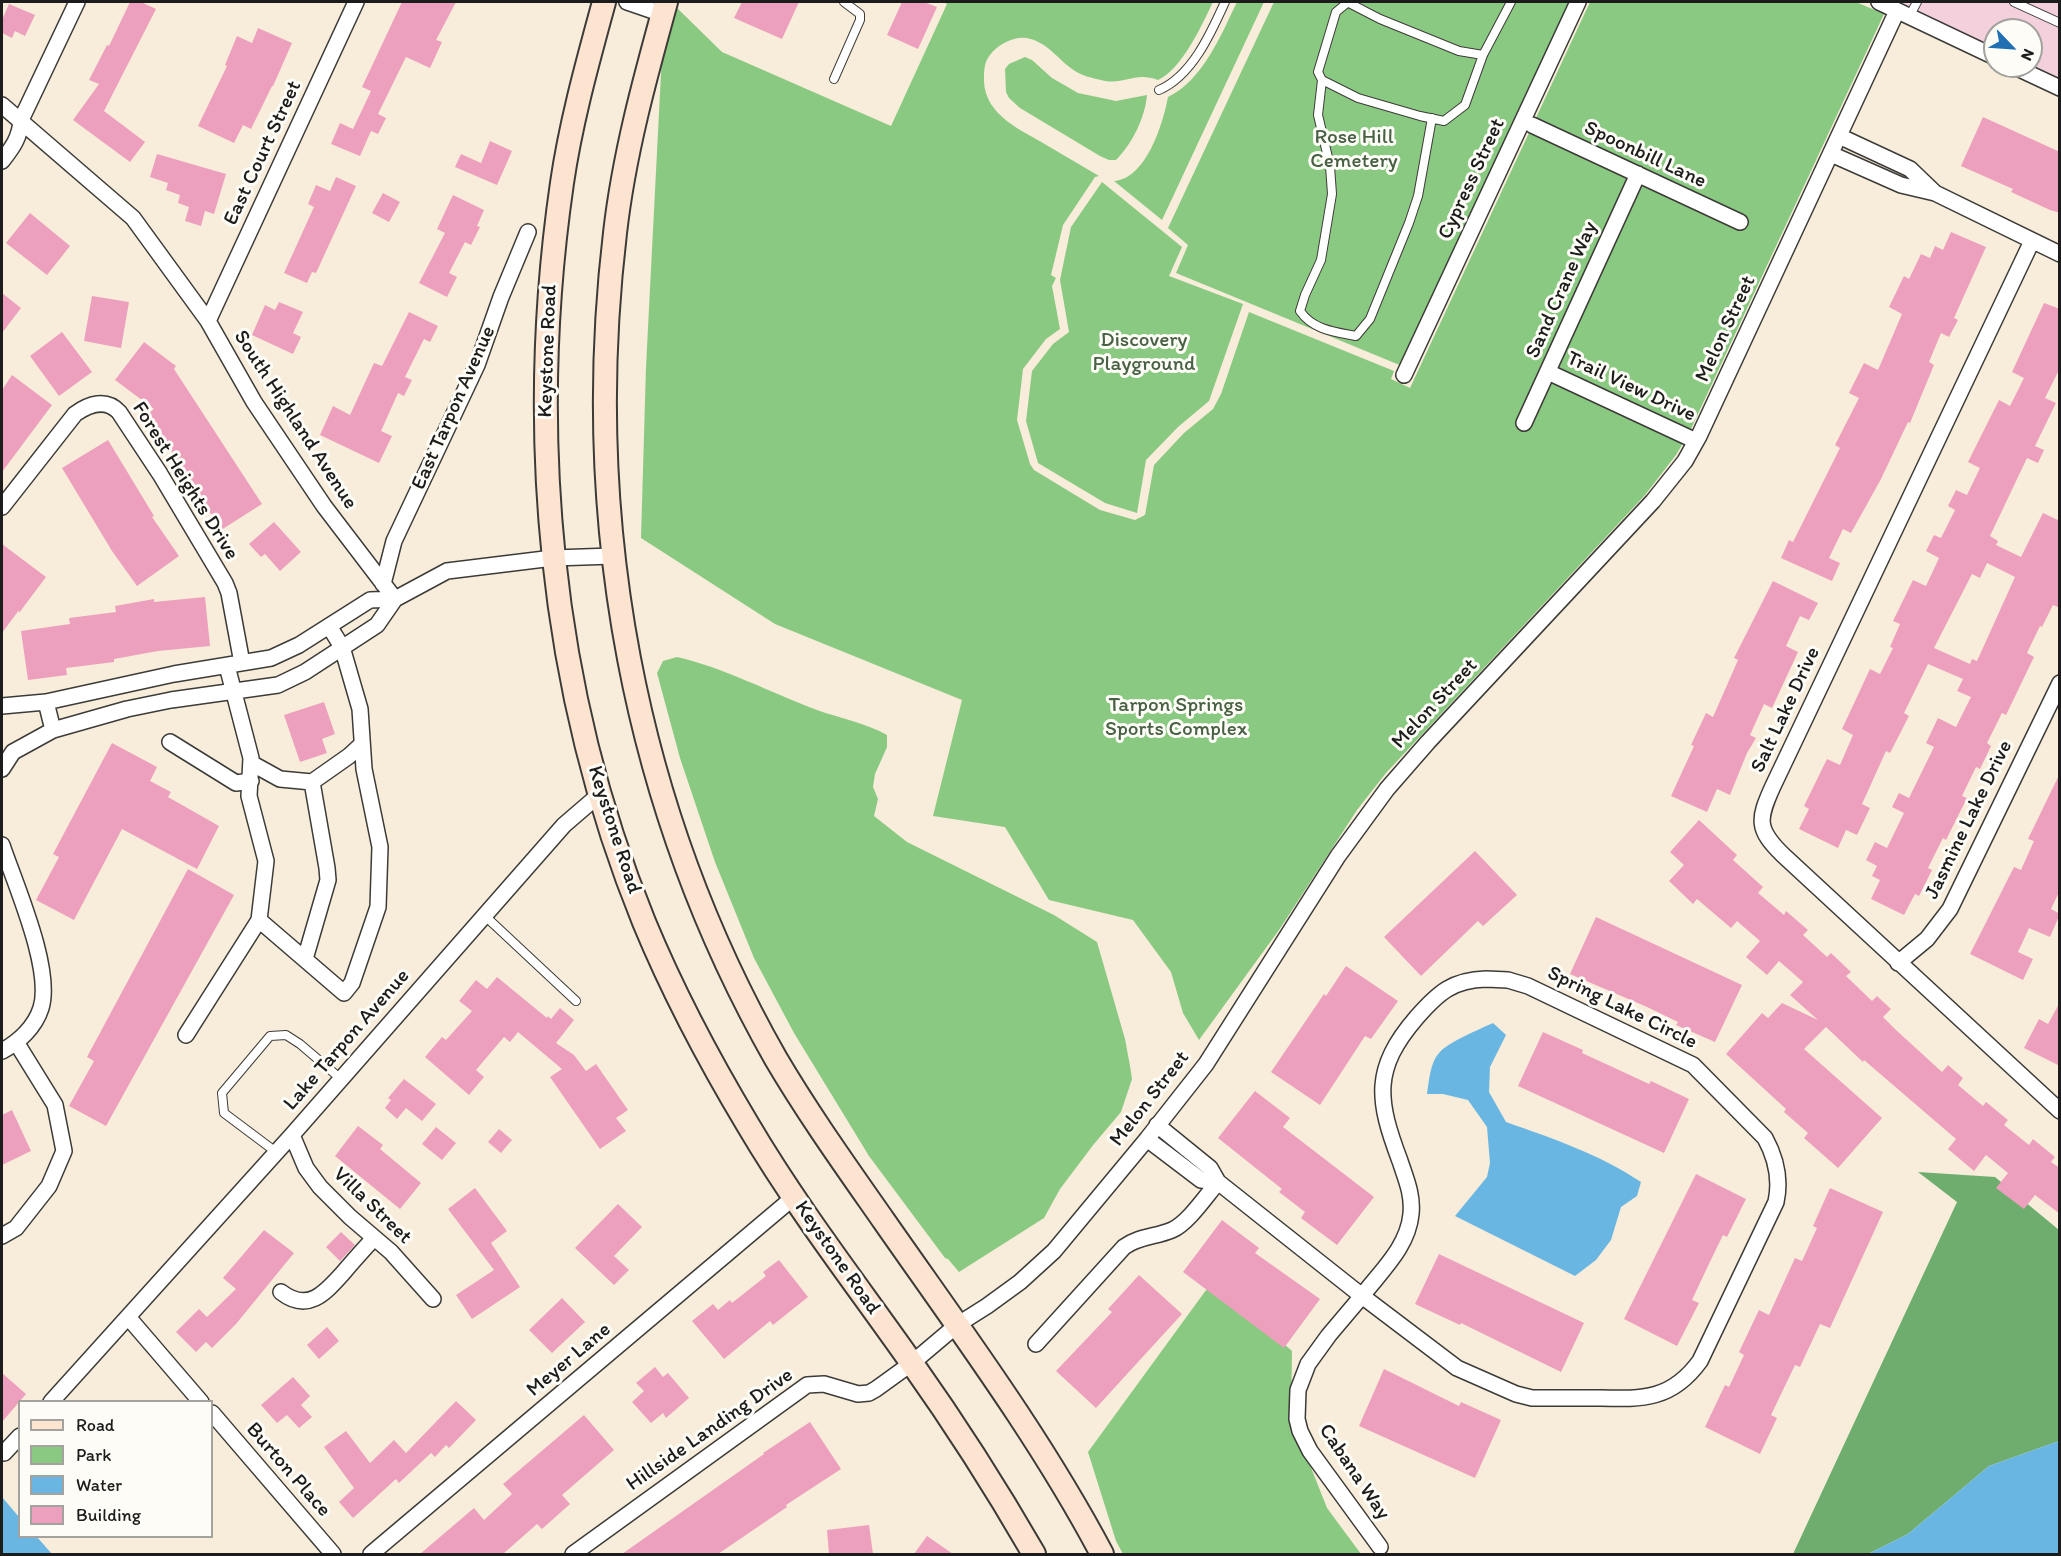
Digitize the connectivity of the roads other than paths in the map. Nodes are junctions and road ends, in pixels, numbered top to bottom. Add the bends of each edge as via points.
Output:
1 (77, 2) edge
2 (356, 2) edge
3 (604, 2) edge
4 (627, 2) edge
5 (844, 2) edge
6 (1225, 2) edge
7 (1347, 2) edge
8 (1511, 2) edge
9 (1578, 2) edge
10 (1879, 2) edge
11 (1917, 2) edge
12 (2014, 2) edge
13 (664, 8) edge
14 (1903, 14) junction
15 (2060, 23) edge
16 (1983, 51) edge
17 (1484, 55) junction
18 (2039, 78) edge
19 (834, 79) dead end
20 (1322, 80) junction
21 (2060, 88) edge
22 (1159, 90) dead end
23 (2, 105) edge
24 (1432, 118) junction
25 (21, 120) junction
26 (1532, 125) dead end
27 (1839, 136) junction
28 (1831, 154) junction
29 (2, 161) edge
30 (1638, 174) junction
31 (1935, 193) junction
32 (1740, 222) dead end
33 (528, 232) dead end
34 (2032, 241) junction
35 (2060, 254) edge
36 (208, 321) junction
37 (1548, 372) junction
38 (1404, 375) dead end
39 (1524, 423) dead end
40 (1696, 441) junction
41 (2, 507) edge
42 (613, 556) junction
43 (553, 558) junction
44 (383, 584) junction
45 (395, 600) junction
46 (329, 626) junction
47 (342, 646) junction
48 (235, 664) junction
49 (165, 675) junction
50 (2060, 683) edge
51 (111, 687) junction
52 (233, 692) junction
53 (171, 700) junction
54 (46, 702) junction
55 (2, 706) edge
56 (119, 711) junction
57 (53, 730) junction
58 (170, 742) dead end
59 (362, 744) junction
60 (251, 763) junction
61 (2, 770) edge
62 (251, 781) junction
63 (312, 782) junction
64 (600, 794) junction
65 (2, 845) edge
66 (484, 915) junction
67 (259, 920) junction
68 (305, 959) junction
69 (1898, 963) junction
70 (576, 1000) dead end
71 (186, 1035) dead end
72 (16, 1042) junction
73 (2, 1051) edge
74 (341, 1079) junction
75 (2060, 1111) edge
76 (1157, 1125) junction
77 (292, 1135) junction
78 (1147, 1139) junction
79 (276, 1152) junction
80 (1218, 1182) junction
81 (794, 1197) junction
82 (2, 1236) edge
83 (374, 1238) junction
84 (280, 1292) dead end
85 (1362, 1296) junction
86 (433, 1299) dead end
87 (128, 1317) junction
88 (957, 1325) junction
89 (1036, 1344) dead end
90 (912, 1363) junction
91 (52, 1400) edge
92 (200, 1400) edge
93 (213, 1414) edge
94 (18, 1438) edge
95 (4, 1454) dead end
96 (1380, 1547) dead end
97 (576, 1553) edge
98 (333, 1554) edge
99 (371, 1554) edge
100 (1034, 1554) edge
101 (1102, 1554) edge

1 - 25 street
2 - 36 street, East Court Street
3 - 43 main road, Keystone Road via 563,180 547,318 545,438
4 - 13 street
5 - 19 lane via 860,14 860,20
6 - 22 lane via 1186,70 1171,85
7 - 17 lane via 1459,51
7 - 20 lane via 1336,12 1318,72
8 - 17 lane
9 - 38 street, Cypress Street
10 - 14 street
11 - 14 lane
12 - 15 lane
13 - 42 main road via 627,157 608,305 604,405
14 - 16 street
14 - 27 street, Melon Street
17 - 24 lane via 1465,105 1444,121
18 - 21 street
20 - 24 lane via 1358,98
20 - 24 lane via 1318,115 1332,194 1322,260 1300,310 1307,321 1325,330 1356,336 1370,319 1418,196
23 - 25 street, South Highland Avenue
25 - 29 street via 18,138
25 - 36 street, South Highland Avenue via 133,218
26 - 30 street, Spoonbill Lane
27 - 28 street, Melon Street
27 - 31 street via 1910,169
28 - 31 street via 1901,185
28 - 40 street, Melon Street
30 - 32 street, Spoonbill Lane
30 - 37 street, Sand Crane Way
31 - 34 street
33 - 44 street, East Tarpon Avenue via 477,365 394,541
34 - 35 street
34 - 69 street, Salt Lake Drive via 1773,786 1762,818 1766,836 1773,844
36 - 44 street, South Highland Avenue via 254,402 324,506
37 - 39 street, Sand Crane Way
37 - 40 street, Trail View Drive
40 - 76 street, Melon Street via 1653,501 1387,789 1338,856 1210,1057
41 - 48 street, Forest Heights Drive via 75,414 94,405 112,405 160,474 225,583
42 - 43 street
42 - 88 main road via 623,636 643,725 676,836 729,968 777,1059 825,1137
43 - 45 street via 447,571
43 - 64 main road, Keystone Road via 564,635
44 - 45 street, South Highland Avenue
45 - 46 street via 370,600
45 - 47 street via 376,624
46 - 47 street
46 - 48 street via 271,658
47 - 52 street via 278,685
47 - 59 street via 360,709
48 - 49 street
48 - 52 street
49 - 51 street
49 - 53 street
50 - 69 street, Jasmine Lake Drive via 1950,909 1927,939
51 - 54 street
51 - 56 street
52 - 53 street
52 - 60 street
53 - 56 street
54 - 55 street
54 - 57 street
56 - 57 street
57 - 61 street via 13,752
58 - 62 street via 236,783
59 - 63 street
59 - 68 street via 380,847 378,907 352,983 344,993
60 - 62 street
60 - 63 street via 280,779
62 - 67 street via 249,796 266,861
63 - 68 street via 328,880
64 - 66 street, Lake Tarpon Avenue via 564,825
64 - 81 main road, Keystone Road via 643,919 688,1018
65 - 72 street via 32,934 43,982 41,1008 31,1027
66 - 70 lane
66 - 74 street, Lake Tarpon Avenue
67 - 68 street
67 - 71 street
69 - 75 street, Salt Lake Drive
72 - 73 street
72 - 82 street via 55,1105 64,1151 49,1186 16,1228
74 - 77 street, Lake Tarpon Avenue
74 - 79 lane via 286,1035 270,1036 222,1093 224,1113
76 - 78 street, Melon Street
76 - 80 street, Spring Lake Circle via 1210,1168
77 - 79 street, Lake Tarpon Avenue
77 - 83 street, Villa Street via 306,1168 320,1186
78 - 80 street, Spring Lake Circle via 1201,1179
78 - 88 street, Melon Street via 1048,1258 1003,1295
79 - 87 street, Lake Tarpon Avenue
80 - 85 street, Spring Lake Circle
80 - 89 street via 1179,1226 1133,1240 1124,1247
81 - 90 main road, Keystone Road
81 - 99 street, Meyer Lane
83 - 84 street via 318,1297 302,1301
83 - 86 street, Villa Street
85 - 85 street, Spring Lake Circle via 1457,1368 1516,1394 1532,1398 1640,1398 1658,1394 1676,1385 1700,1361 1776,1202 1776,1164 1765,1138 1693,1065 1517,982 1486,979 1455,983 1413,1022 1384,1070 1384,1107 1411,1192 1411,1216 1404,1240
85 - 96 street, Cabana Way via 1308,1364 1298,1390 1297,1419 1311,1451
87 - 91 street, Lake Tarpon Avenue
87 - 92 street
88 - 90 street, Melon Street
88 - 101 main road via 1023,1419
90 - 97 street, Hillside Landing Drive via 869,1392 858,1394 818,1383 807,1385
90 - 100 main road, Keystone Road
93 - 98 street, Burton Place
94 - 95 street

